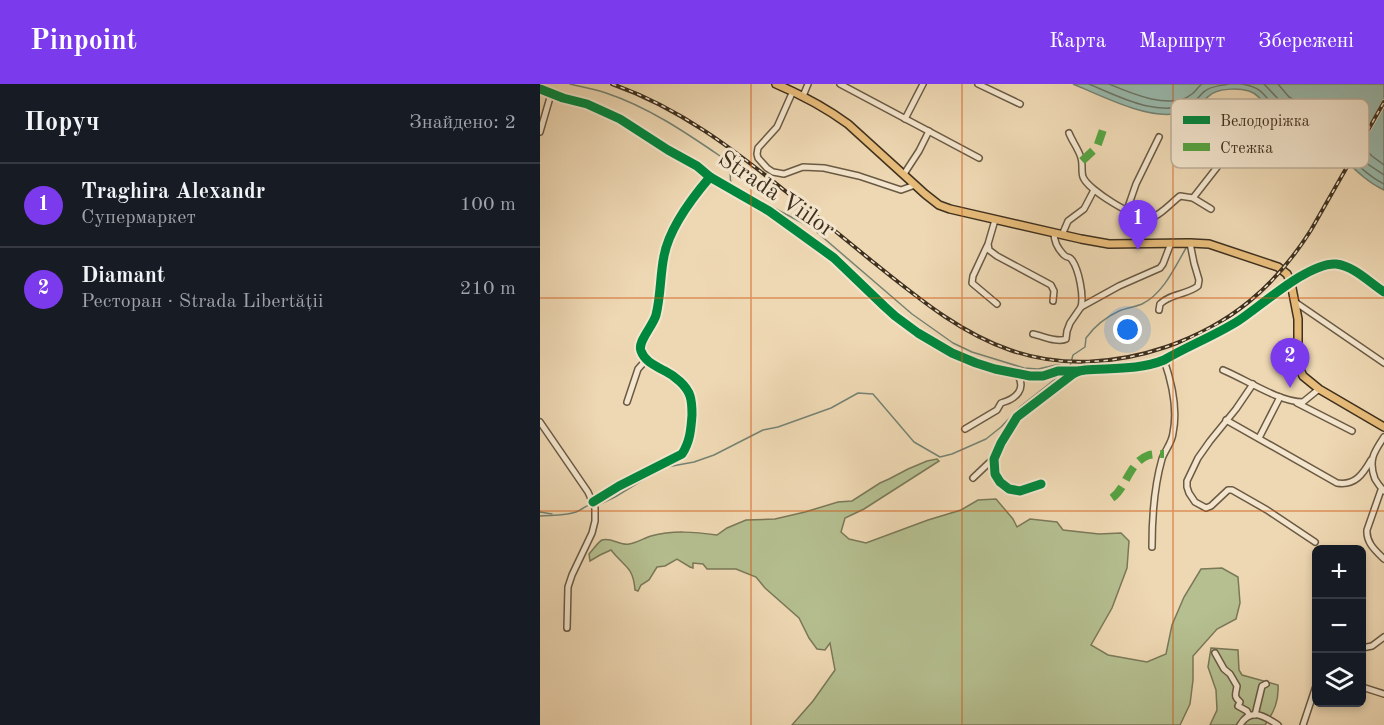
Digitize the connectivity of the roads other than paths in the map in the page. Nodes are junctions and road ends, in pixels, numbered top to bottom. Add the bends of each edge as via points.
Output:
1 (776, 84) edge
2 (808, 84) edge
3 (840, 84) edge
4 (923, 84) edge
5 (978, 84) edge
6 (540, 89) edge
7 (793, 91) junction
8 (551, 94) junction
9 (803, 96) junction
10 (1020, 104) dead end
11 (542, 117) edge
12 (905, 118) junction
13 (929, 131) junction
14 (540, 132) edge
15 (1069, 133) dead end
16 (1159, 137) dead end
17 (980, 158) dead end
18 (1216, 168) edge
19 (904, 174) junction
20 (710, 177) junction
21 (915, 185) junction
22 (1094, 190) junction
23 (1193, 198) junction
24 (1211, 209) dead end
25 (1127, 210) junction
26 (996, 220) junction
27 (1058, 234) junction
28 (1171, 243) junction
29 (1191, 243) junction
30 (988, 244) junction
31 (1291, 283) junction
32 (1384, 292) edge
33 (1053, 301) dead end
34 (1295, 302) junction
35 (997, 304) dead end
36 (1081, 307) junction
37 (1159, 310) dead end
38 (1034, 334) dead end
39 (646, 360) junction
40 (1164, 360) junction
41 (1384, 363) edge
42 (1223, 370) dead end
43 (1079, 371) junction
44 (1017, 374) junction
45 (1253, 384) junction
46 (1318, 389) junction
47 (1281, 398) junction
48 (627, 402) dead end
49 (1296, 402) junction
50 (1226, 420) junction
51 (540, 422) edge
52 (1384, 427) edge
53 (965, 429) dead end
54 (1352, 430) dead end
55 (1384, 437) edge
56 (1258, 438) junction
57 (994, 459) junction
58 (1371, 460) junction
59 (973, 478) dead end
60 (1041, 484) dead end
61 (1383, 490) edge
62 (593, 502) junction
63 (1315, 542) dead end
64 (1152, 547) dead end
65 (1384, 560) edge
66 (567, 628) dead end
67 (1384, 638) edge
68 (1366, 647) edge
69 (1215, 653) dead end
70 (1266, 684) dead end
71 (1366, 688) edge
72 (1384, 694) edge
73 (1312, 700) edge
74 (1252, 715) junction
75 (1240, 725) edge
76 (1278, 725) edge
77 (1303, 725) edge

1 - 7 main road
2 - 9 street
3 - 12 street
4 - 12 street
5 - 10 street
6 - 8 street, Strada Viilor
7 - 9 main road
7 - 21 street via 777,126 759,146 757,154 763,165 773,172 788,174 799,168 818,167 901,190
8 - 11 street
8 - 20 street, Strada Viilor via 620,119
9 - 19 main road via 848,124
11 - 14 street
12 - 13 street
13 - 17 street
13 - 19 street
15 - 22 street via 1081,156 1082,176
16 - 25 street
18 - 23 street
19 - 21 main road
20 - 39 street via 691,200 667,246 656,316 639,346
20 - 44 street, Strada Viilor via 770,211 819,246 918,333 976,363
21 - 26 main road via 939,205
22 - 25 street
22 - 27 street via 1084,209
23 - 24 street
23 - 25 street via 1180,196 1146,219
26 - 27 main road
26 - 30 street
27 - 28 main road via 1109,244
27 - 36 street via 1054,238 1075,267 1083,296
28 - 29 main road
28 - 36 street via 1160,268
29 - 31 main road via 1209,244 1268,263 1287,274
29 - 37 street via 1198,286 1169,297
30 - 33 street via 997,256 1051,285
30 - 35 street via 972,281
31 - 32 street, Strada Viilor via 1317,268 1334,264 1348,268
31 - 34 main road
31 - 40 street, Strada Viilor via 1238,321
34 - 41 street
34 - 46 main road via 1298,365
36 - 38 street via 1064,341
39 - 48 street via 638,369
39 - 62 street via 673,376 691,398 687,447 682,454
40 - 43 street, Strada Viilor
40 - 64 street via 1173,393 1174,432 1162,459 1154,498
42 - 45 street
43 - 44 street, Strada Viilor via 1037,377
43 - 57 street via 1017,417
44 - 53 street via 1022,385 1019,392
45 - 47 street
45 - 50 street
46 - 49 street via 1303,402
46 - 52 main road
47 - 49 street
47 - 56 street
49 - 54 street
50 - 56 street
50 - 63 street via 1198,458 1187,481 1195,502 1211,507 1224,492 1232,490
51 - 62 street
55 - 58 street
56 - 58 street via 1337,483 1356,480
57 - 59 street
57 - 60 street via 994,474 1010,489 1020,491
58 - 61 street
61 - 65 street via 1366,536
62 - 66 street via 592,533 568,587
67 - 68 street
69 - 74 street via 1237,686 1234,694 1240,702 1238,706
70 - 74 street
71 - 72 street
73 - 77 street
74 - 75 street
74 - 76 street

